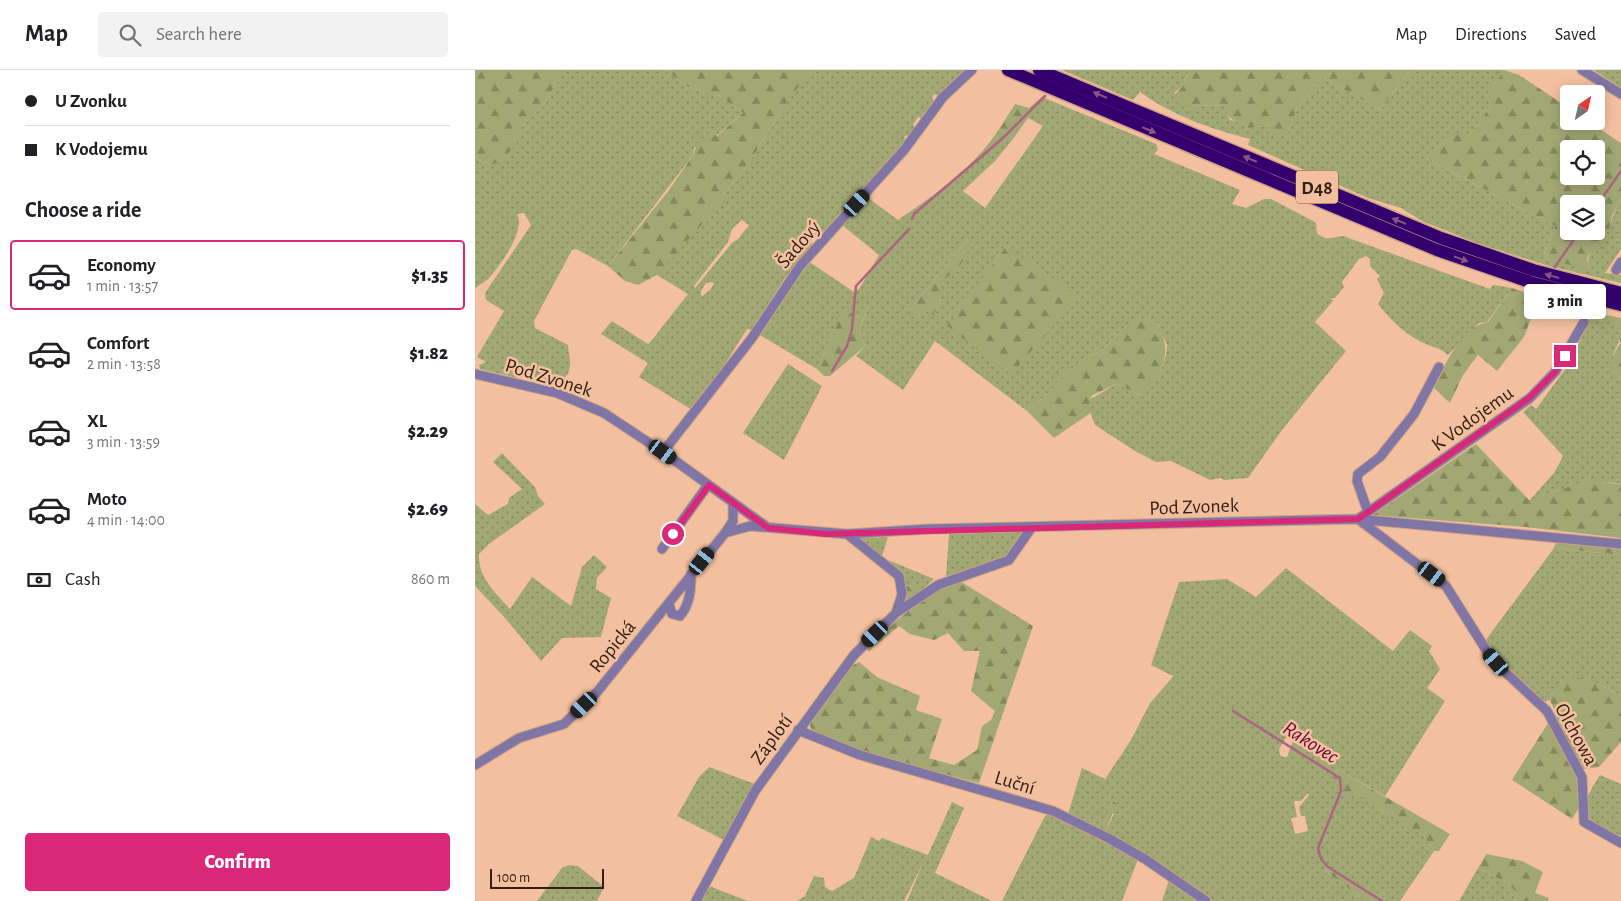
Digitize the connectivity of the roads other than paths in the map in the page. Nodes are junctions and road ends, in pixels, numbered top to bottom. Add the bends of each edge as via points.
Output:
1 (972, 70) edge
2 (1008, 70) edge
3 (1039, 70) edge
4 (1582, 70) edge
5 (1621, 94) edge
6 (1621, 293) edge
7 (1621, 305) edge
8 (1584, 322) dead end
9 (1439, 367) dead end
10 (475, 374) edge
11 (663, 452) junction
12 (709, 485) junction
13 (733, 504) junction
14 (1368, 512) junction
15 (1358, 519) junction
16 (1032, 527) junction
17 (768, 528) junction
18 (725, 533) junction
19 (847, 534) junction
20 (1621, 544) edge
21 (662, 548) dead end
22 (691, 574) junction
23 (669, 604) junction
24 (896, 613) junction
25 (798, 730) junction
26 (475, 765) edge
27 (1621, 843) edge
28 (697, 901) edge
29 (1206, 901) edge

1 - 11 street, Šadový via 943,97 904,150 800,266 752,338
2 -> 7 highway, D48 via 1437,250 1530,282
6 -> 3 highway, D48 via 1533,270 1441,238
4 - 5 street
8 - 14 street, K Vodojemu via 1555,372 1529,398
9 - 14 street via 1414,414 1381,457 1358,474 1357,481
10 - 11 street, Pod Zvonek via 581,401 622,423
11 - 12 street, Pod Zvonek
12 - 13 street, Pod Zvonek
12 - 21 street
13 - 17 street, Pod Zvonek
13 - 18 street via 733,521
14 - 15 street, K Vodojemu
15 - 16 street, Pod Zvonek
15 - 20 street, Pod Zvonek
15 - 27 street, Olchowa via 1446,586 1488,653 1547,712 1582,777 1584,822
16 - 19 street, Pod Zvonek
16 - 24 street, Záplotí via 1009,560 938,585
17 - 18 street, Pod Zvonek via 750,526
17 - 19 street, Pod Zvonek
18 - 22 street, Ropická
19 - 24 street via 899,576 902,594
22 - 23 street, Ropická
22 - 23 street via 691,592 686,609 680,616 672,614
23 - 26 street, Ropická via 597,692 564,724 519,738
24 - 25 street, Záplotí via 853,655
25 - 28 street, Záplotí via 755,791
25 - 29 street, Luční via 859,755 1053,811 1116,842

